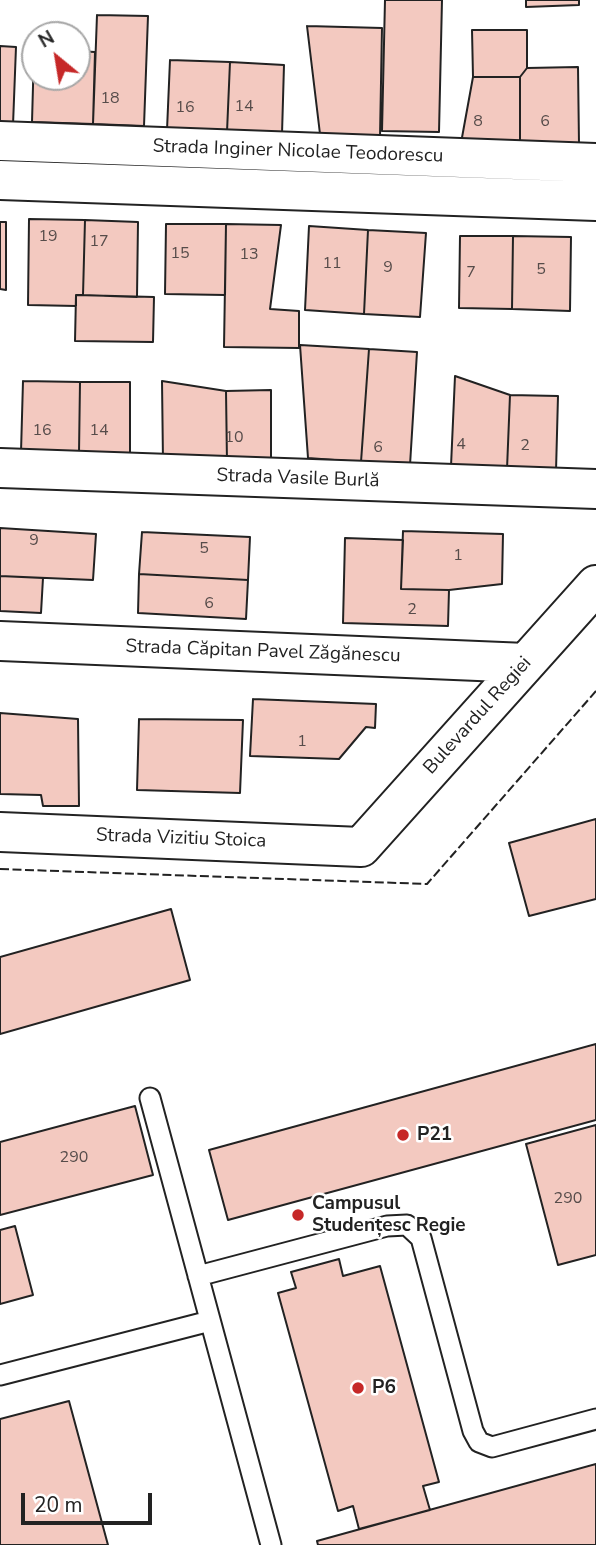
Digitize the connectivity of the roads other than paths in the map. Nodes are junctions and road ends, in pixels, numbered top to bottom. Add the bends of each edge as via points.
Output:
1 (0, 141) edge
2 (596, 163) edge
3 (0, 180) edge
4 (596, 201) edge
5 (0, 468) edge
6 (596, 489) edge
7 (596, 585) edge
8 (0, 641) edge
9 (526, 663) junction
10 (0, 832) edge
11 (361, 846) joint
12 (150, 1098) dead end
13 (198, 1276) junction
14 (210, 1321) junction
15 (0, 1375) edge
16 (596, 1419) edge
17 (271, 1545) edge

1 - 2 street, Strada Inginer Nicolae Teodorescu
3 - 4 street, Strada Inginer Nicolae Teodorescu
5 - 6 street, Strada Vasile Burlă
7 - 9 street, Bulevardul Regiei
8 - 9 street, Strada Căpitan Pavel Zăgănescu
9 - 11 street, Bulevardul Regiei
10 - 11 street, Strada Vizitiu Stoica
12 - 13 lane
13 - 14 lane
13 - 16 lane via 387,1226 407,1225 421,1238 479,1442 492,1447
14 - 15 lane
14 - 17 lane

